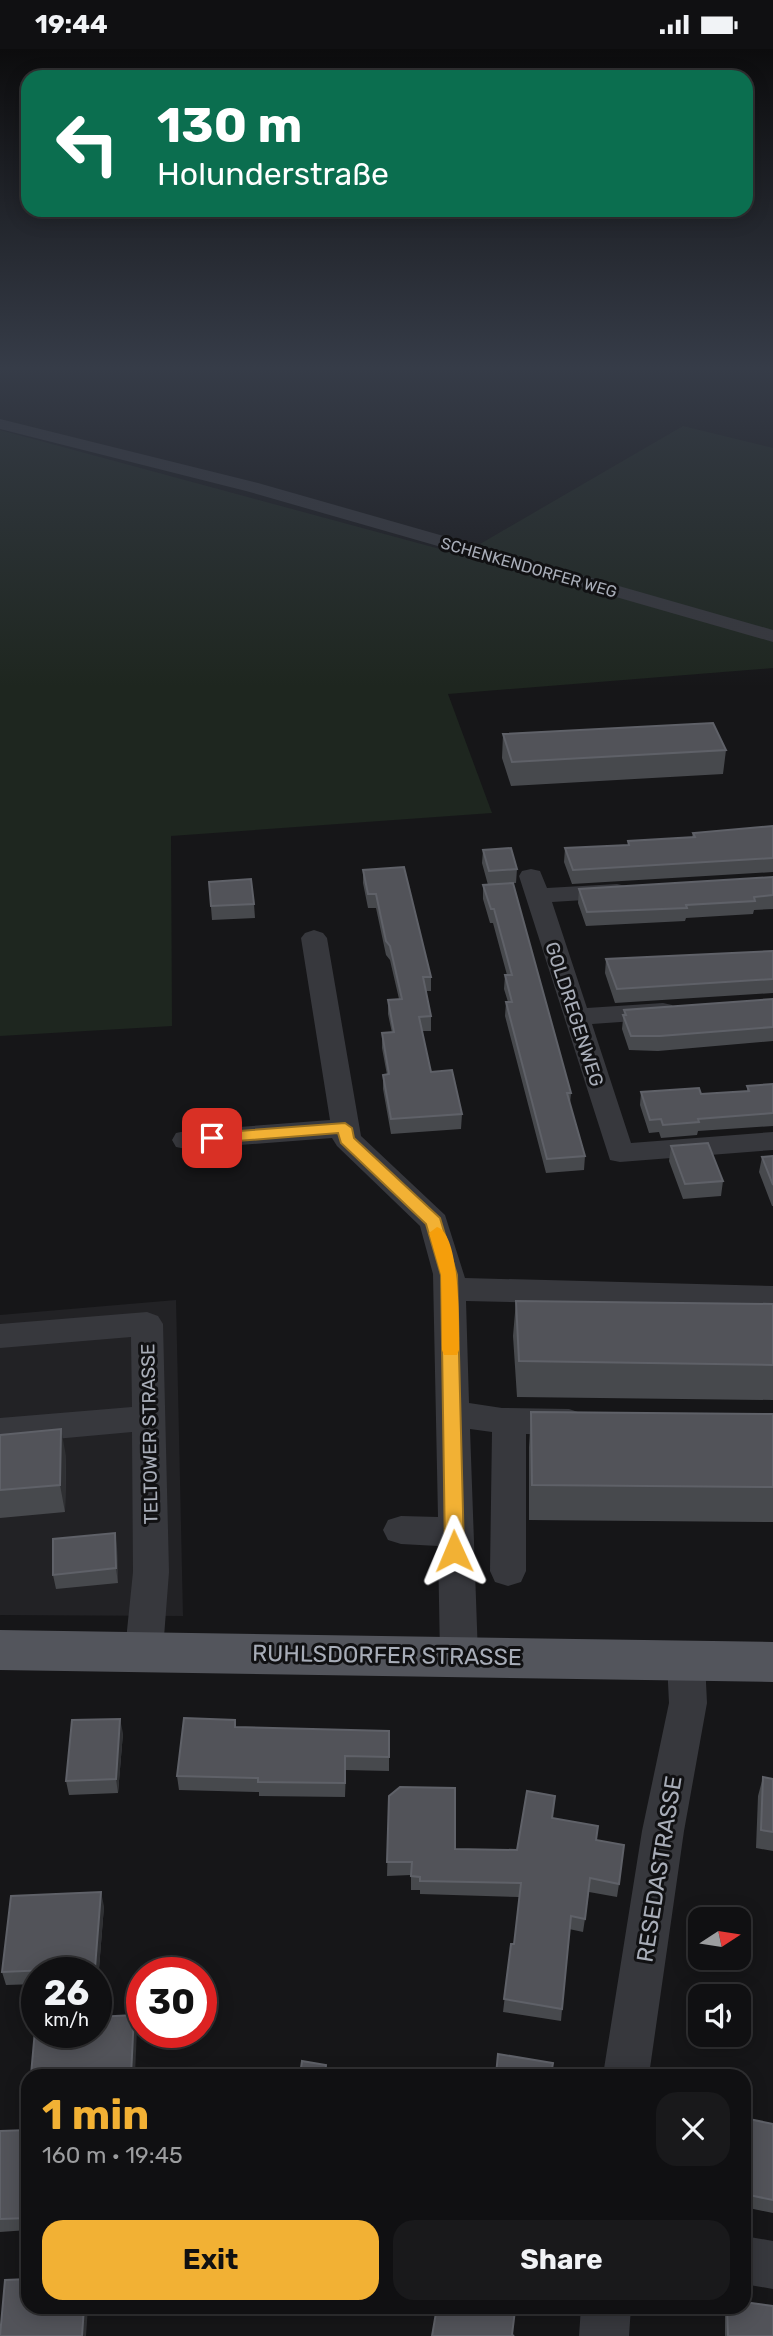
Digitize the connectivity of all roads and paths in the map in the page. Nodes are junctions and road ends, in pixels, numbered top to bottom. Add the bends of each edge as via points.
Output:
1 (199, 474) edge
2 (773, 636) edge
3 (634, 890) edge
4 (314, 938) dead end
5 (694, 1009) edge
6 (576, 1017) junction
7 (345, 1128) junction
8 (186, 1140) dead end
9 (773, 1141) edge
10 (449, 1289) junction
11 (773, 1297) edge
12 (0, 1336) edge
13 (451, 1413) junction
14 (149, 1417) junction
15 (509, 1421) junction
16 (602, 1422) edge
17 (0, 1431) edge
18 (401, 1530) dead end
19 (454, 1532) junction
20 (508, 1571) dead end
21 (0, 1650) edge
22 (144, 1650) junction
23 (459, 1656) junction
24 (686, 1662) junction
25 (773, 1662) edge
26 (627, 2069) edge
27 (751, 2261) edge
28 (773, 2265) edge
29 (606, 2314) edge
30 (604, 2336) edge

1 - 2 street, SCHENKENDORFER WEG
3 - 6 street, GOLDREGENWEG via 534,886
4 - 7 street
5 - 6 street
6 - 9 street, GOLDREGENWEG via 620,1153
7 - 8 street
7 - 10 street via 347,1139 434,1221
10 - 11 street
10 - 13 street
12 - 14 street, TELTOWER STRASSE via 147,1324
13 - 15 street
13 - 19 street
14 - 17 street
14 - 22 street, TELTOWER STRASSE via 151,1572
15 - 16 street
15 - 20 street
18 - 19 street
19 - 23 street
21 - 22 main road, RUHLSDORFER STRASSE
22 - 23 main road, RUHLSDORFER STRASSE
23 - 24 main road, RUHLSDORFER STRASSE
24 - 25 main road, RUHLSDORFER STRASSE
24 - 26 street, RESEDASTRASSE via 688,1703 663,1831
27 - 28 street
29 - 30 street

